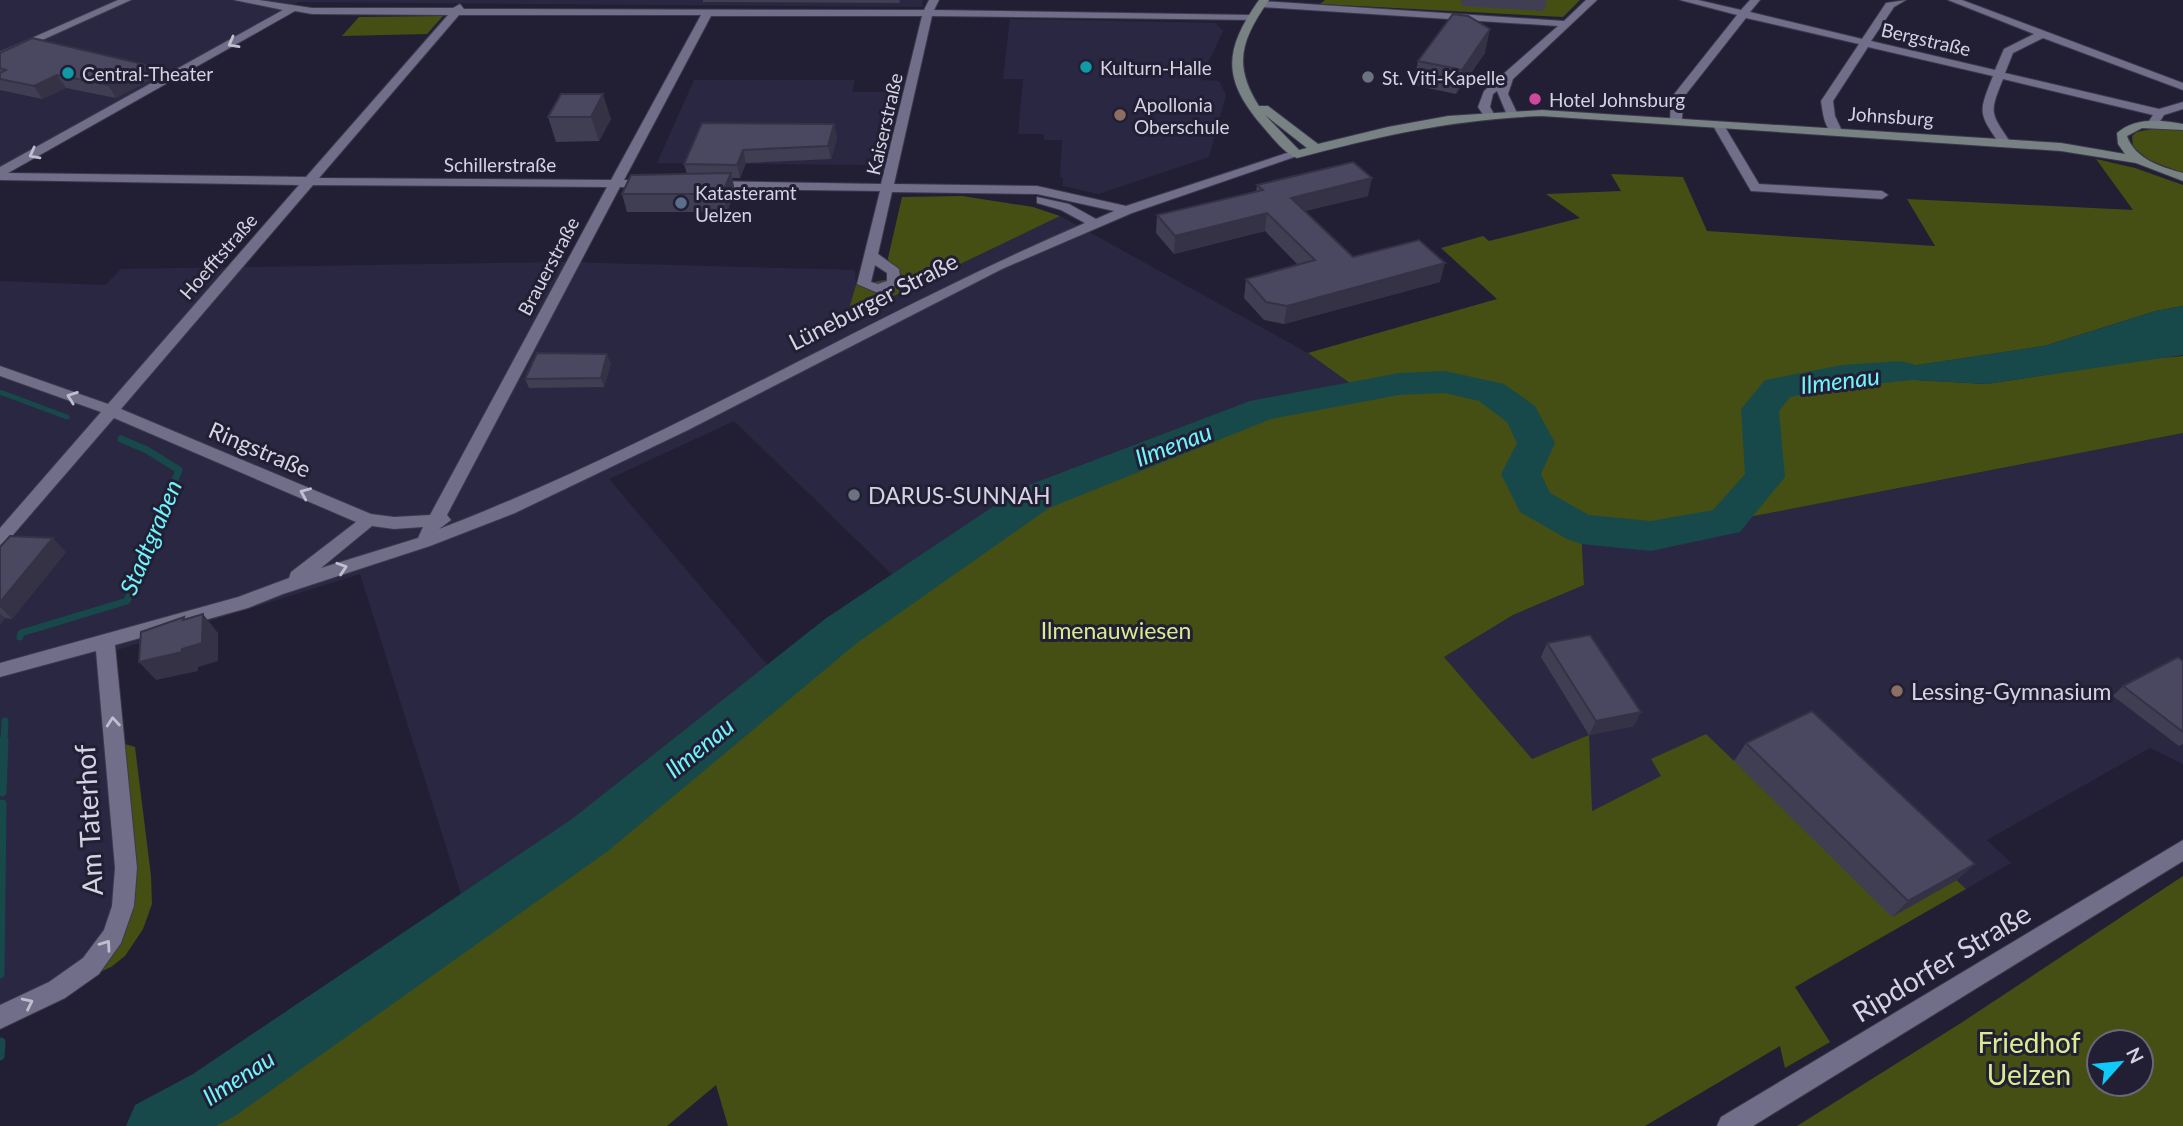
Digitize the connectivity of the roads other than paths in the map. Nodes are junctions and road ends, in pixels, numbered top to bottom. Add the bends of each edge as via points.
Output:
1 (126, 0) edge
2 (239, 0) edge
3 (467, 0) edge
4 (933, 0) edge
5 (1592, 0) edge
6 (1685, 0) edge
7 (1755, 0) edge
8 (1901, 0) edge
9 (1953, 0) edge
10 (1263, 2) edge
11 (1244, 5) dead end
12 (292, 9) junction
13 (456, 10) junction
14 (708, 11) junction
15 (928, 13) junction
16 (1744, 14) junction
17 (1252, 18) junction
18 (1568, 24) junction
19 (2043, 34) junction
20 (1865, 43) junction
21 (0, 56) edge
22 (1998, 74) junction
23 (1508, 78) junction
24 (1243, 81) junction
25 (2183, 87) edge
26 (2183, 105) edge
27 (1511, 113) junction
28 (1488, 114) junction
29 (2157, 118) junction
30 (1676, 121) junction
31 (1718, 124) junction
32 (2183, 127) edge
33 (1836, 131) junction
34 (2005, 143) junction
35 (2122, 144) junction
36 (2061, 147) junction
37 (1316, 149) junction
38 (1297, 154) junction
39 (2140, 160) junction
40 (0, 174) edge
41 (2183, 177) edge
42 (311, 181) junction
43 (616, 184) junction
44 (671, 184) edge
45 (698, 184) edge
46 (889, 186) junction
47 (1001, 190) junction
48 (1882, 195) dead end
49 (1127, 210) junction
50 (1096, 224) junction
51 (872, 256) dead end
52 (0, 372) edge
53 (112, 411) junction
54 (509, 509) junction
55 (368, 520) junction
56 (435, 522) junction
57 (0, 539) edge
58 (424, 542) junction
59 (277, 589) junction
60 (106, 642) junction
61 (0, 670) edge
62 (2183, 850) edge
63 (0, 1017) edge
64 (1730, 1126) edge

1 - 21 street
2 - 12 street
3 - 13 street, Hoefftstraße
4 - 15 street, Kaiserstraße
5 - 18 street
6 - 16 street, Bergstraße
7 - 16 street
8 - 20 street via 1890,5
9 - 19 street
10 - 17 main road
10 - 18 street
11 - 17 street
12 - 13 street
12 -> 40 street
13 - 14 street
13 - 42 street, Hoefftstraße
14 - 15 street
14 - 43 street, Brauerstraße
15 - 17 street
15 - 46 street, Kaiserstraße
16 - 20 street, Bergstraße
16 - 30 street via 1677,98
17 - 24 main road via 1238,53
18 - 23 street
19 - 22 street via 2008,51
19 - 25 street
20 - 22 street, Bergstraße
20 - 33 street via 1827,101
22 - 29 street, Bergstraße
22 - 34 street via 1986,108
23 - 27 street via 1502,94
23 - 28 street via 1488,93 1484,107
24 - 37 main road via 1274,118
24 - 38 main road via 1261,120
26 - 29 street
27 - 28 main road, Lüneburger Straße
27 - 30 main road, Johnsburg
28 - 37 main road, Lüneburger Straße via 1398,127
29 - 32 main road
29 - 35 main road via 2127,129 2121,135
30 - 31 main road, Johnsburg
31 - 33 main road, Johnsburg
31 - 48 street via 1755,188
33 - 34 main road, Johnsburg
34 - 36 main road, Johnsburg
35 - 36 main road, Johnsburg
35 - 39 main road
36 - 39 main road, Johnsburg
37 - 38 main road, Lüneburger Straße
38 - 49 street, Lüneburger Straße
39 - 41 main road
40 - 42 street, Schillerstraße via 54,179
42 - 43 street, Schillerstraße
42 - 53 street, Hoefftstraße
43 - 44 street, Schillerstraße
43 - 56 street, Brauerstraße
45 - 46 street
46 - 47 street
46 - 51 street, Kaiserstraße
47 - 49 street via 1054,193
47 - 50 street via 1065,207
49 - 50 street, Lüneburger Straße
50 - 54 street, Lüneburger Straße via 997,266
53 -> 52 street, Ringstraße
55 -> 53 street, Ringstraße
53 - 57 street, Hoefftstraße
54 - 56 street, Ringstraße
54 - 58 street, Lüneburger Straße
55 - 56 street, Ringstraße
55 - 59 street, Lüneburger Straße
56 - 58 street, Brauerstraße
59 -> 58 street, Lüneburger Straße
59 - 60 street, Lüneburger Straße
60 - 61 street, Lüneburger Straße
63 -> 60 street, Am Taterhof via 57,990 91,966 113,936 123,906 126,868
62 - 64 street, Ripdorfer Straße

